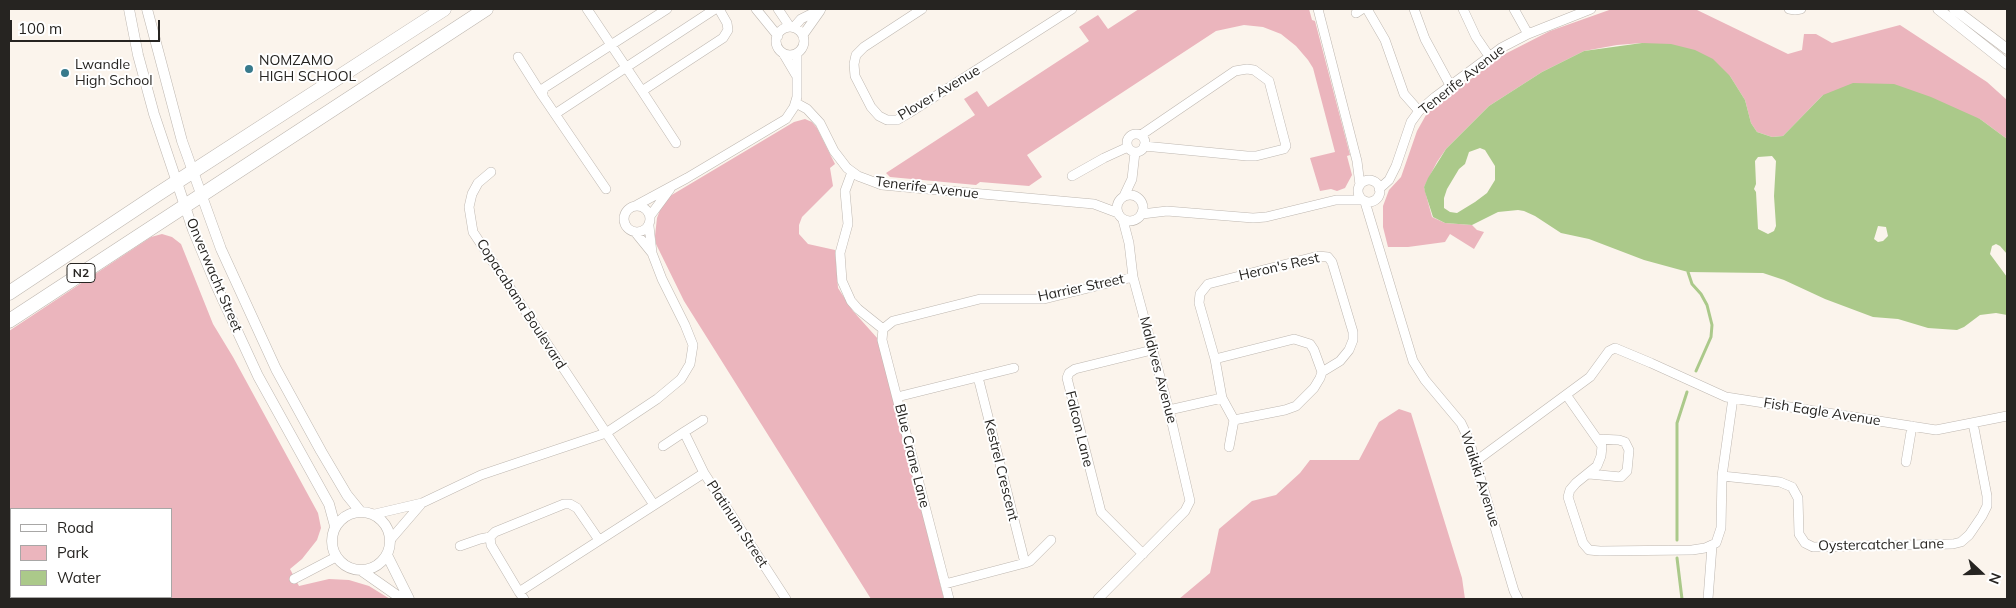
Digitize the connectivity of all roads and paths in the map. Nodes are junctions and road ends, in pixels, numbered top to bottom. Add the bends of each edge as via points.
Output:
1 (129, 9) edge
2 (147, 9) edge
3 (444, 9) edge
4 (486, 9) edge
5 (587, 9) edge
6 (668, 9) edge
7 (715, 9) edge
8 (719, 9) edge
9 (756, 9) edge
10 (778, 9) edge
11 (822, 9) edge
12 (922, 9) edge
13 (1072, 9) edge
14 (1318, 9) edge
15 (1366, 9) edge
16 (1414, 9) edge
17 (1463, 9) edge
18 (1514, 9) edge
19 (1591, 9) edge
20 (1788, 9) edge
21 (1801, 9) edge
22 (1938, 9) edge
23 (1954, 9) edge
24 (792, 27) junction
25 (1528, 34) junction
26 (803, 35) junction
27 (778, 36) junction
28 (610, 45) junction
29 (2007, 49) edge
30 (783, 52) junction
31 (798, 52) junction
32 (1489, 56) junction
33 (518, 57) dead end
34 (2007, 64) edge
35 (626, 68) junction
36 (796, 76) junction
37 (1450, 85) junction
38 (642, 92) junction
39 (542, 95) junction
40 (796, 103) junction
41 (1418, 111) junction
42 (555, 114) junction
43 (1141, 135) junction
44 (676, 143) dead end
45 (1144, 146) junction
46 (1131, 149) junction
47 (1357, 161) junction
48 (193, 172) junction
49 (491, 172) dead end
50 (852, 172) junction
51 (1072, 176) dead end
52 (1132, 179) junction
53 (178, 182) junction
54 (1375, 184) junction
55 (672, 187) junction
56 (1359, 188) junction
57 (606, 190) dead end
58 (201, 194) junction
59 (1122, 198) junction
60 (1139, 199) junction
61 (1336, 200) junction
62 (1363, 201) junction
63 (1374, 201) junction
64 (1094, 204) junction
65 (185, 205) junction
66 (637, 205) junction
67 (1167, 211) junction
68 (1120, 216) junction
69 (1139, 217) junction
70 (649, 221) junction
71 (1374, 228) junction
72 (635, 232) junction
73 (1129, 243) junction
74 (652, 252) junction
75 (1133, 277) junction
76 (9, 293) edge
77 (9, 321) edge
78 (883, 328) junction
79 (1152, 350) junction
80 (1215, 359) junction
81 (1014, 368) dead end
82 (1322, 372) junction
83 (978, 377) junction
84 (1567, 396) junction
85 (897, 397) junction
86 (1222, 398) junction
87 (1733, 398) junction
88 (1169, 410) junction
89 (2007, 416) edge
90 (703, 420) dead end
91 (1234, 420) junction
92 (1973, 423) junction
93 (1912, 426) junction
94 (684, 432) junction
95 (606, 433) junction
96 (1598, 439) junction
97 (663, 446) dead end
98 (1229, 447) dead end
99 (1476, 461) junction
100 (1906, 462) dead end
101 (704, 474) junction
102 (1589, 474) junction
103 (1722, 476) junction
104 (422, 503) junction
105 (654, 505) junction
106 (360, 511) junction
107 (375, 514) junction
108 (335, 526) junction
109 (490, 537) junction
110 (391, 540) junction
111 (600, 540) junction
112 (1051, 540) dead end
113 (460, 546) dead end
114 (1712, 546) junction
115 (1143, 554) junction
116 (388, 555) junction
117 (336, 557) junction
118 (1025, 563) junction
119 (362, 571) junction
120 (294, 579) dead end
121 (945, 584) junction
122 (521, 596) edge
123 (402, 599) edge
124 (409, 599) edge
125 (786, 599) edge
126 (949, 599) edge
127 (1098, 599) edge
128 (1518, 599) edge
129 (1708, 599) edge

1 - 53 street, Onverwacht Street via 154,114
2 - 48 street, Onverwacht Street
3 - 48 highway, N2
4 - 58 highway, N2
5 - 28 street
6 - 28 street
7 - 35 street
8 - 38 street via 728,30 723,38
9 - 27 street
10 - 24 street
11 - 24 street
11 - 26 street
12 - 13 street, Plover Avenue via 856,55 855,76 871,107 887,120 897,120 909,114
14 - 47 street
15 - 41 street via 1385,40 1404,94
16 - 37 street
17 - 32 street
18 - 25 street
19 - 25 street, Tenerife Avenue
20 - 21 street
22 - 34 street
23 - 29 street
24 - 26 street
24 - 27 street via 783,29
25 - 32 street, Tenerife Avenue
26 - 31 street via 804,45
27 - 30 street via 777,43
28 - 35 street
28 - 39 street via 544,88
30 - 31 street via 790,55
30 - 36 street
31 - 36 street
32 - 37 street, Tenerife Avenue
33 - 39 street
35 - 38 street
35 - 42 street
36 - 40 street
37 - 41 street, Tenerife Avenue
38 - 44 street
39 - 42 street
40 - 50 street, Tenerife Avenue via 820,123 834,152
40 - 55 street via 786,119
41 - 54 street, Tenerife Avenue via 1393,171
42 - 57 street
43 - 45 street
43 - 45 street via 1235,71 1247,68 1269,81 1286,146 1256,156
43 - 46 street via 1130,136 1127,141
45 - 46 street via 1139,151
46 - 51 street via 1104,158
46 - 52 street
47 - 54 street
47 - 56 street
48 - 53 highway, N2
48 - 58 street, Onverwacht Street
49 - 95 street, Copacabana Boulevard via 478,183 472,194 469,207 473,232
50 - 64 street, Tenerife Avenue via 882,185
50 - 78 street via 845,191 848,224 840,253 842,281 851,301
52 - 59 street
52 - 60 street
53 - 65 street, Onverwacht Street
53 - 76 highway, N2
54 - 56 street, Tenerife Avenue
54 - 63 street via 1379,196
55 - 66 street
55 - 70 street
56 - 61 street
56 - 62 street, Waikiki Avenue
58 - 65 highway, N2
58 - 106 street, Onverwacht Street via 221,249 276,369 320,451
59 - 60 street via 1130,195
59 - 64 street, Tenerife Avenue
59 - 68 street via 1118,204
60 - 67 street
60 - 69 street
61 - 62 street
61 - 67 street via 1266,217
62 - 63 street
62 - 71 street, Waikiki Avenue
63 - 71 street, Waikiki Avenue
64 - 68 street, Tenerife Avenue
65 - 77 highway, N2
65 - 108 street, Onverwacht Street via 258,376 329,504
66 - 70 street via 643,207
66 - 72 street via 626,211 624,218 628,230
67 - 69 street
68 - 69 street via 1132,222
68 - 73 street, Maldives Avenue
69 - 73 street, Maldives Avenue
70 - 72 street via 643,231
70 - 74 street
71 - 99 street, Waikiki Avenue via 1413,361 1461,423
72 - 74 street
73 - 75 street, Maldives Avenue
74 - 95 street via 693,345 690,364 681,379 658,399
75 - 78 street, Harrier Street via 1044,299 980,299 894,321
75 - 79 street, Maldives Avenue
78 - 85 street, Blue Crane Lane via 882,336
79 - 88 street, Maldives Avenue
79 - 115 street, Falcon Lane via 1076,369 1067,378 1101,512
80 - 82 street via 1294,340 1310,344
80 - 82 street, Heron's Rest via 1200,303 1200,294 1208,284 1324,255 1332,262 1353,340 1340,361
80 - 86 street, Heron's Rest
81 - 83 street
82 - 91 street, Heron's Rest via 1314,388 1296,406
83 - 85 street
83 - 118 street, Kestrel Crescent
84 - 87 street, Fish Eagle Avenue via 1590,378 1609,350 1615,348
84 - 96 street
84 - 99 street
85 - 121 street, Blue Crane Lane
86 - 88 street
86 - 91 street, Heron's Rest
87 - 93 street, Fish Eagle Avenue
87 - 103 street
88 - 115 street, Maldives Avenue via 1190,497 1188,508
89 - 92 street, Fish Eagle Avenue
90 - 94 street
91 - 98 street
92 - 93 street, Fish Eagle Avenue via 1936,430
92 - 103 street, Oystercatcher Lane via 1987,506 1969,535 1953,544 1812,547 1799,534 1798,498 1792,487 1780,482
93 - 100 street
94 - 97 street
94 - 101 street
95 - 104 street via 482,475
95 - 105 street
96 - 102 street via 1602,456
96 - 102 street via 1625,442 1629,450 1627,471 1621,477
99 - 128 street, Waikiki Avenue
101 - 105 street, Platinum Street
101 - 125 street, Platinum Street
102 - 114 street via 1576,483 1568,497 1580,537 1589,550 1692,550
103 - 114 street via 1721,528
104 - 107 street
104 - 110 street
105 - 111 street, Platinum Street
106 - 107 street
106 - 108 street via 345,515
107 - 110 street via 386,525
108 - 117 street via 331,542
109 - 111 street via 495,532 570,504 577,508
109 - 113 street
109 - 122 street via 491,545
110 - 116 street
111 - 122 street, Platinum Street
112 - 118 street
114 - 129 street
115 - 127 street
116 - 119 street via 377,566
116 - 124 street
117 - 119 street via 347,567
117 - 120 street
118 - 121 street
119 - 123 street
121 - 126 street, Blue Crane Lane

